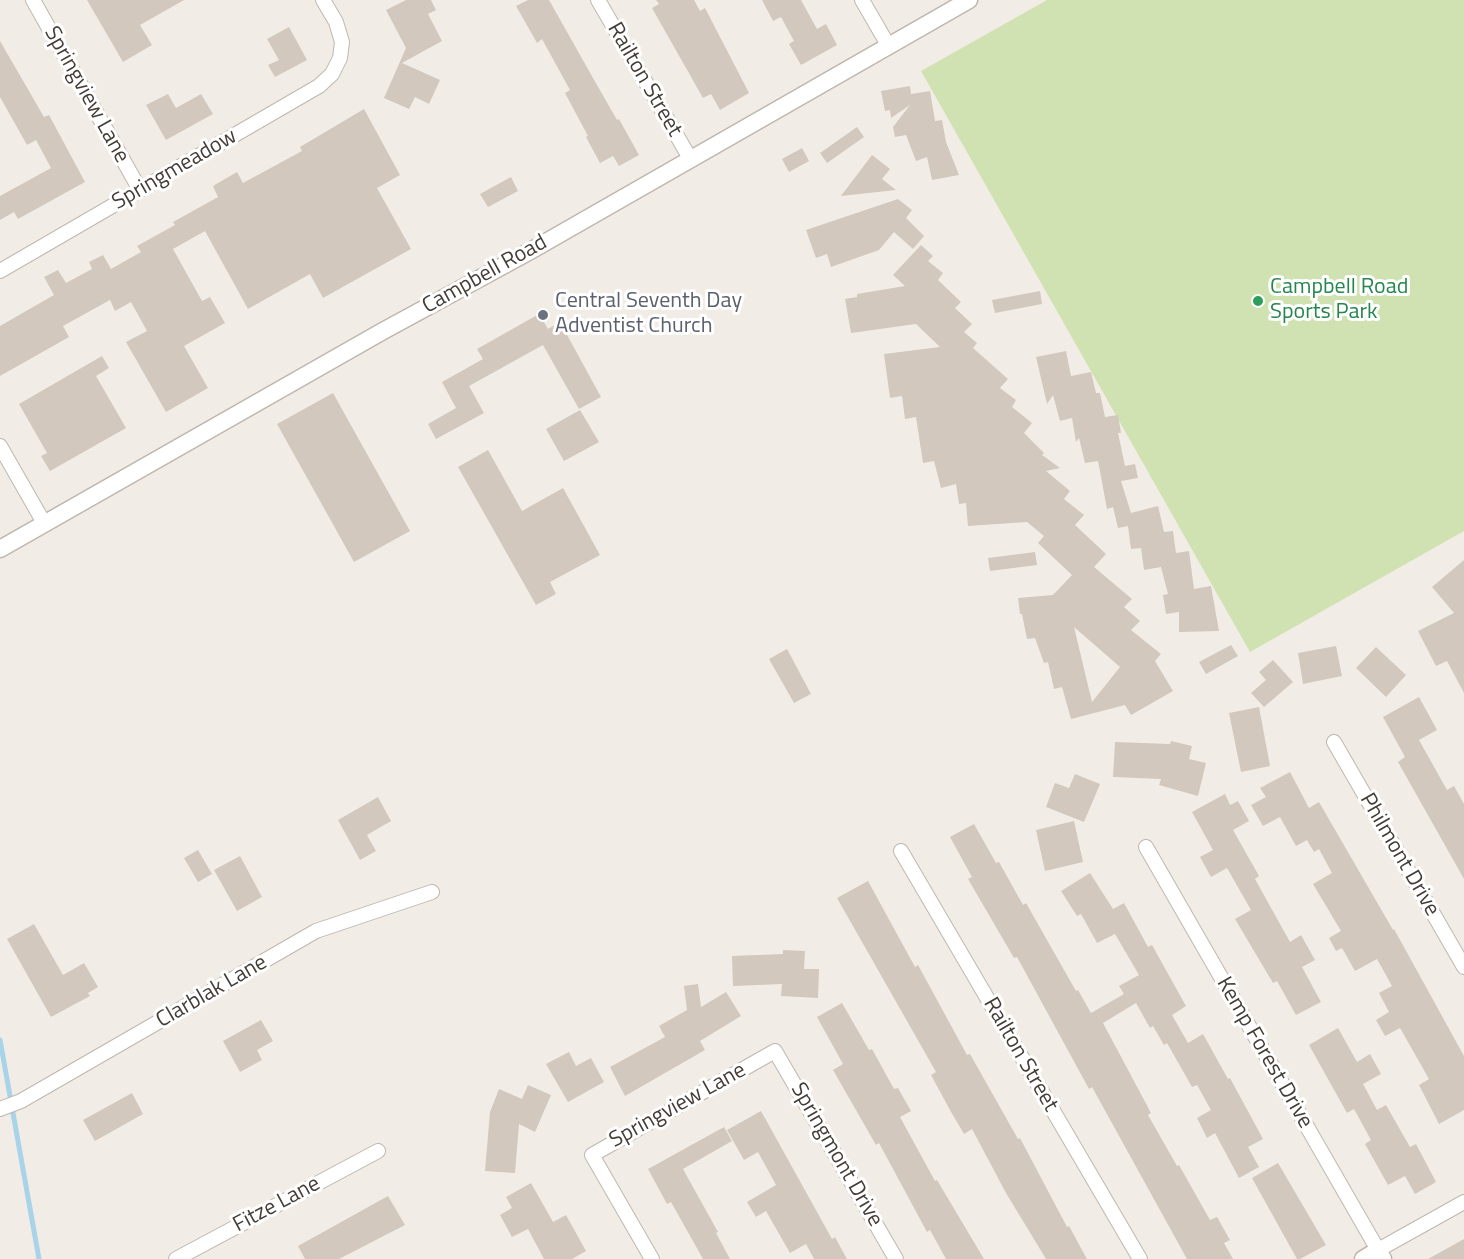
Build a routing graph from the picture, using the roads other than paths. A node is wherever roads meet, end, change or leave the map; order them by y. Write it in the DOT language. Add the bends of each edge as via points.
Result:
graph roads {
  1 [pos="33,0"];
  2 [pos="323,0"];
  3 [pos="598,0"];
  4 [pos="862,0"];
  5 [pos="969,0"];
  6 [pos="888,45"];
  7 [pos="691,160"];
  8 [pos="140,190"];
  9 [pos="0,271"];
  10 [pos="0,446"];
  11 [pos="44,523"];
  12 [pos="0,549"];
  13 [pos="1334,742"];
  14 [pos="1146,847"];
  15 [pos="901,851"];
  16 [pos="432,892"];
  17 [pos="1464,967"];
  18 [pos="775,1051"];
  19 [pos="0,1109"];
  20 [pos="378,1151"];
  21 [pos="1464,1202"];
  22 [pos="1380,1255"];
  23 [pos="176,1259"];
  24 [pos="652,1259"];
  25 [pos="896,1259"];
  26 [pos="1140,1259"];
  27 [pos="1363,1259"];
  1 -- 8 [label="street, Springview Lane"];
  2 -- 8 [label="street, Springmeadow" via="342,42 332,74 318,86"];
  3 -- 7 [label="street, Railton Street"];
  4 -- 6 [label="street"];
  5 -- 6 [label="street, Campbell Road"];
  6 -- 7 [label="street, Campbell Road"];
  7 -- 11 [label="street, Campbell Road"];
  8 -- 9 [label="street, Springmeadow"];
  10 -- 11 [label="street"];
  11 -- 12 [label="street, Campbell Road"];
  13 -- 17 [label="street, Philmont Drive"];
  14 -- 22 [label="street, Kemp Forest Drive"];
  15 -- 26 [label="street, Railton Street"];
  16 -- 19 [label="street, Clarblak Lane" via="316,932 21,1101"];
  18 -- 24 [label="street, Springview Lane" via="592,1155"];
  18 -- 25 [label="street, Springmont Drive"];
  20 -- 23 [label="street, Fitze Lane"];
  21 -- 22 [label="street"];
  22 -- 27 [label="street"];
}
